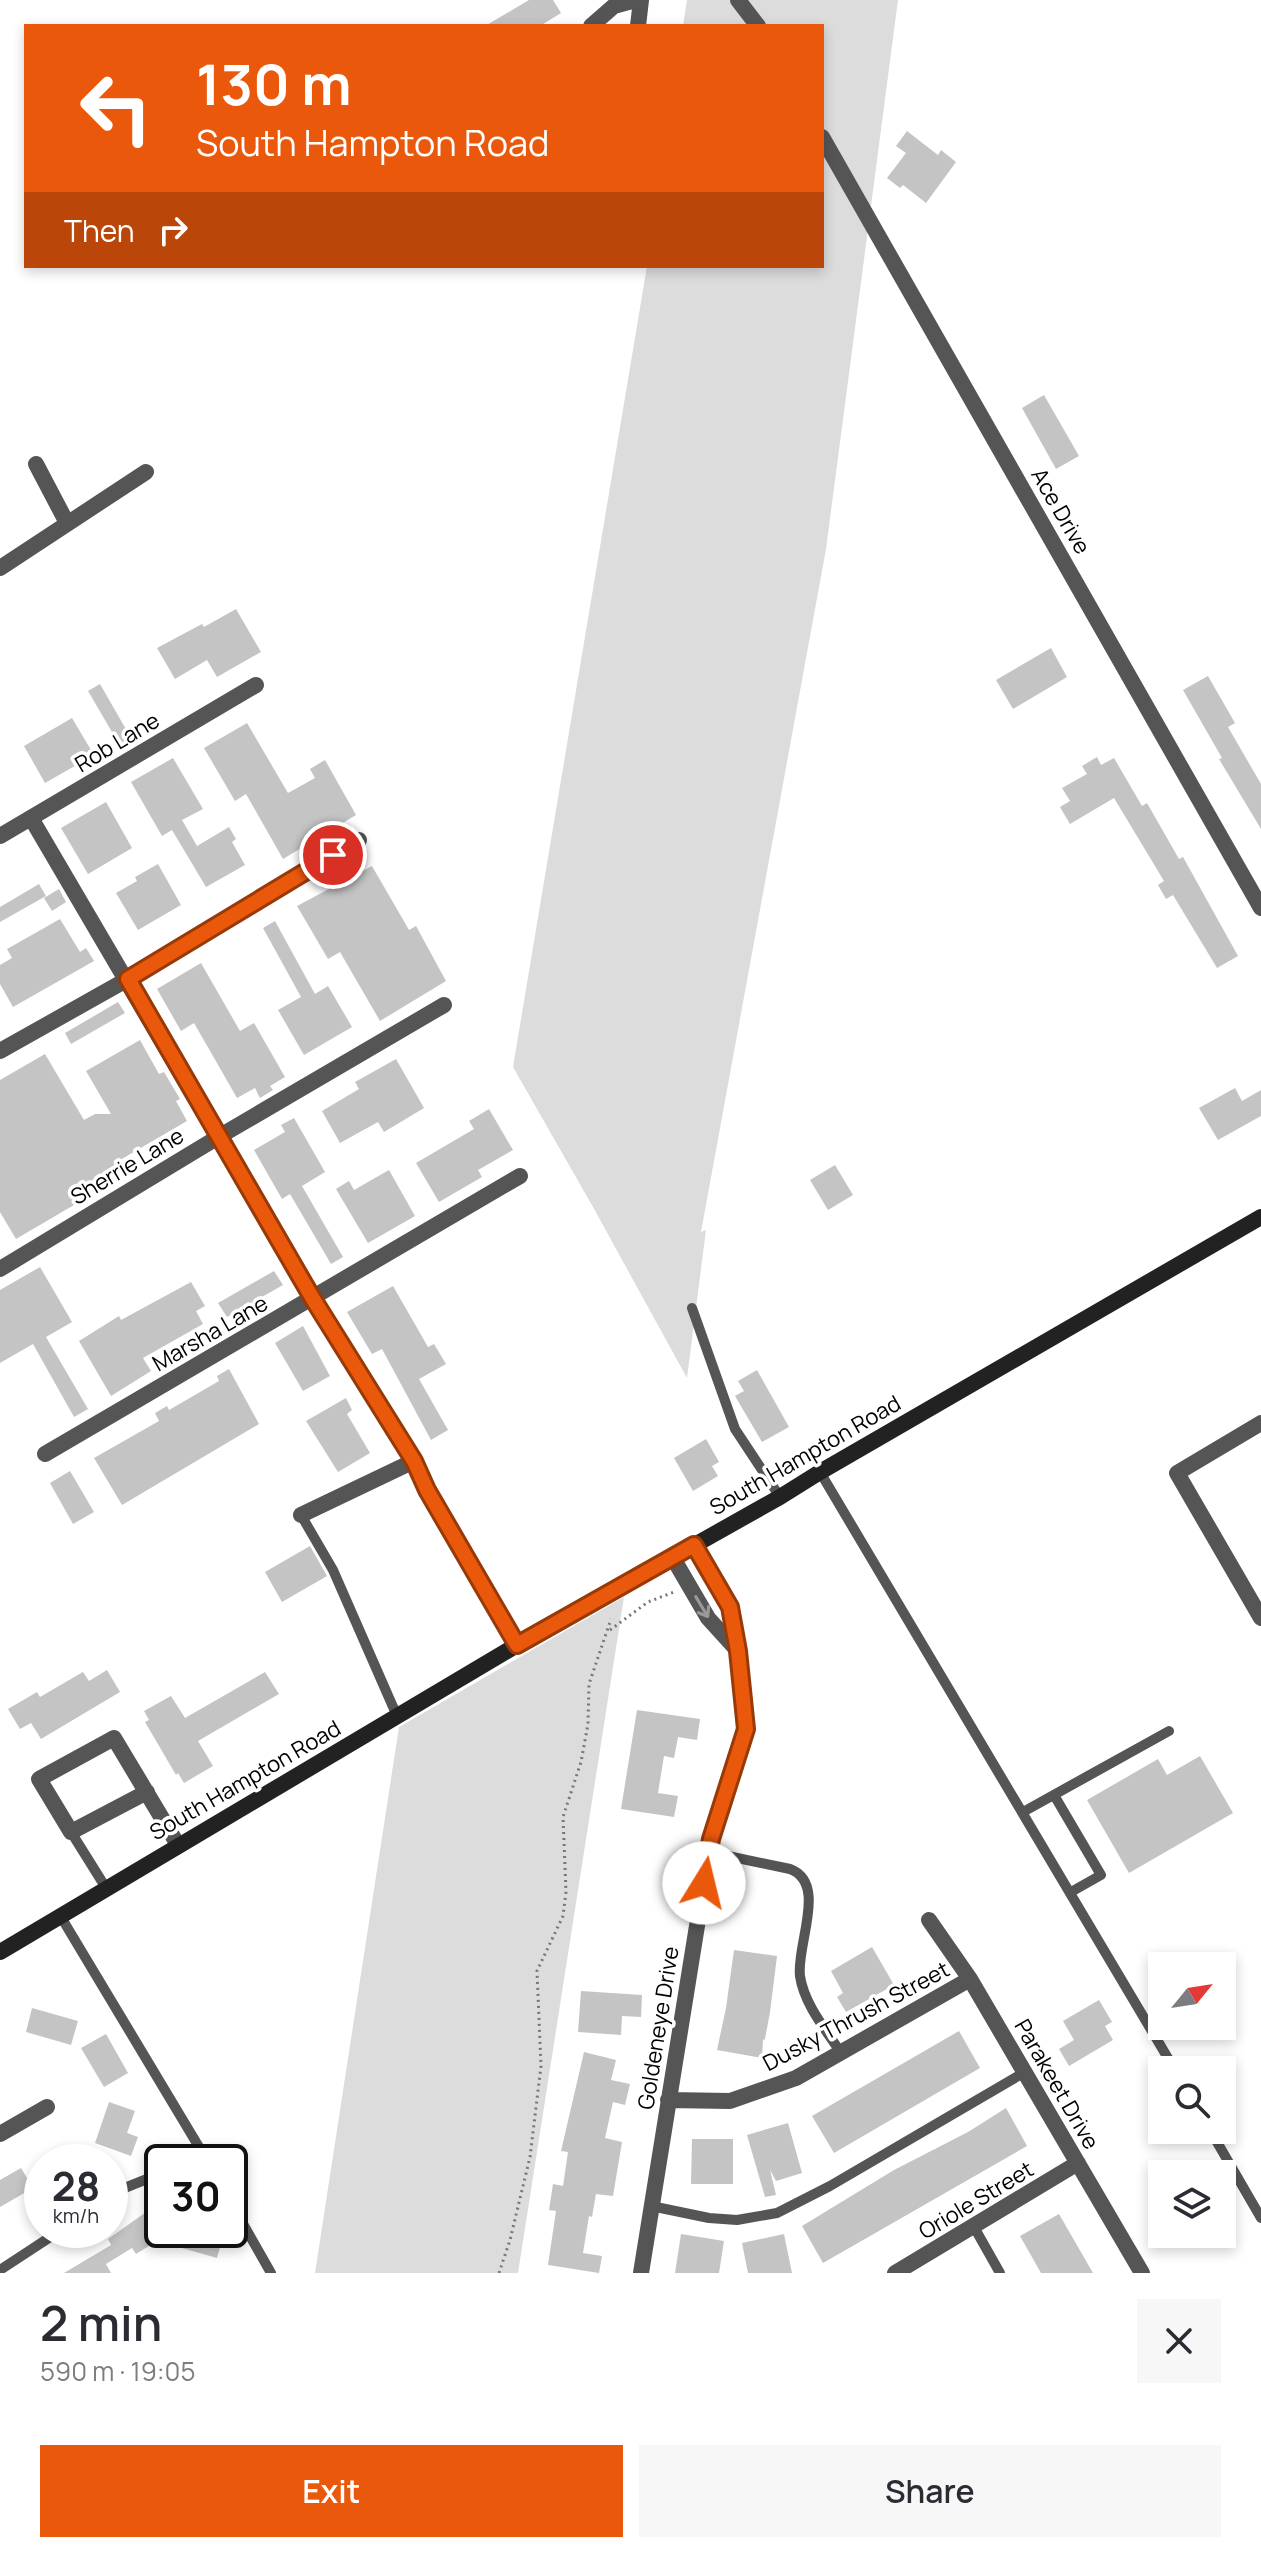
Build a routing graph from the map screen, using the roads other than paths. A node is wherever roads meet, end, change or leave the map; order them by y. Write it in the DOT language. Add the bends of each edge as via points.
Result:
graph roads {
  1 [pos="638,0"];
  2 [pos="738,0"];
  3 [pos="593,24"];
  4 [pos="638,24"];
  5 [pos="756,24"];
  6 [pos="824,141"];
  7 [pos="36,464"];
  8 [pos="146,472"];
  9 [pos="67,523"];
  10 [pos="0,568"];
  11 [pos="256,685"];
  12 [pos="31,818"];
  13 [pos="0,836"];
  14 [pos="359,840"];
  15 [pos="1261,908"];
  16 [pos="128,979"];
  17 [pos="444,1005"];
  18 [pos="0,1051"];
  19 [pos="220,1136"];
  20 [pos="520,1176"];
  21 [pos="1261,1217"];
  22 [pos="0,1269"];
  23 [pos="313,1299"];
  24 [pos="692,1308"];
  25 [pos="1261,1423"];
  26 [pos="45,1454"];
  27 [pos="414,1461"];
  28 [pos="820,1472"];
  29 [pos="780,1497"];
  30 [pos="301,1515"];
  31 [pos="694,1545"];
  32 [pos="673,1558"];
  33 [pos="1261,1618"];
  34 [pos="517,1645"];
  35 [pos="738,1651"];
  36 [pos="397,1716"];
  37 [pos="1169,1731"];
  38 [pos="147,1792"];
  39 [pos="1054,1795"];
  40 [pos="1023,1812"];
  41 [pos="71,1832"];
  42 [pos="178,1845"];
  43 [pos="709,1852"];
  44 [pos="106,1888"];
  45 [pos="1071,1892"];
  46 [pos="61,1917"];
  47 [pos="929,1920"];
  48 [pos="0,1952"];
  49 [pos="970,1979"];
  50 [pos="841,2053"];
  51 [pos="1167,2056"];
  52 [pos="1025,2072"];
  53 [pos="668,2100"];
  54 [pos="47,2107"];
  55 [pos="0,2134"];
  56 [pos="196,2144"];
  57 [pos="1218,2144"];
  58 [pos="1078,2163"];
  59 [pos="651,2206"];
  60 [pos="1261,2218"];
  61 [pos="974,2227"];
  62 [pos="248,2233"];
  63 [pos="34,2248"];
  64 [pos="0,2270"];
  65 [pos="271,2273"];
  66 [pos="641,2273"];
  67 [pos="895,2273"];
  68 [pos="1000,2273"];
  69 [pos="1142,2273"];
  1 -- 3 [label="street" via="614,6"];
  1 -- 4 [label="street"];
  2 -- 5 [label="street"];
  6 -- 15 [label="street, Ace Drive"];
  7 -- 9 [label="street"];
  8 -- 9 [label="street"];
  9 -- 10 [label="street"];
  11 -- 12 [label="street, Rob Lane"];
  12 -- 13 [label="street, Rob Lane"];
  12 -- 16 [label="street"];
  14 -- 16 [label="street"];
  16 -- 18 [label="street"];
  16 -- 19 [label="street"];
  17 -- 19 [label="street, Sherrie Lane"];
  19 -- 22 [label="street, Sherrie Lane"];
  19 -- 23 [label="street"];
  20 -- 23 [label="street, Marsha Lane"];
  21 -- 28 [label="main road, South Hampton Road"];
  23 -- 26 [label="street, Marsha Lane"];
  23 -- 27 [label="street"];
  24 -- 29 [label="lane" via="735,1429"];
  25 -- 33 [label="street" via="1177,1473"];
  27 -- 30 [label="street"];
  27 -- 34 [label="street"];
  28 -- 29 [label="main road, South Hampton Road"];
  28 -- 40 [label="lane"];
  29 -- 31 [label="main road, South Hampton Road"];
  30 -- 36 [label="lane" via="333,1570"];
  31 -- 32 [label="main road, South Hampton Road"];
  31 -- 35 [label="street, Goldeneye Drive" via="730,1607"];
  32 -- 34 [label="main road, South Hampton Road"];
  32 -- 35 [label="street, one-way" via="708,1618"];
  34 -- 36 [label="main road, South Hampton Road"];
  35 -- 43 [label="street, Goldeneye Drive" via="746,1729"];
  36 -- 42 [label="main road, South Hampton Road"];
  37 -- 39 [label="lane"];
  38 -- 41 [label="street"];
  38 -- 41 [label="street" via="114,1738 39,1779"];
  38 -- 42 [label="street"];
  39 -- 40 [label="lane"];
  39 -- 45 [label="lane" via="1101,1875"];
  40 -- 45 [label="lane"];
  41 -- 44 [label="lane"];
  42 -- 44 [label="main road, South Hampton Road"];
  43 -- 50 [label="lane" via="790,1869 806,1880 810,1896 800,1978"];
  43 -- 53 [label="street, Goldeneye Drive"];
  44 -- 46 [label="main road, South Hampton Road"];
  45 -- 51 [label="lane"];
  46 -- 48 [label="main road, South Hampton Road"];
  46 -- 56 [label="lane"];
  47 -- 49 [label="street, Parakeet Drive"];
  49 -- 50 [label="street, Dusky Thrush Street"];
  49 -- 52 [label="street, Parakeet Drive"];
  50 -- 53 [label="street, Dusky Thrush Street" via="796,2078 730,2101"];
  52 -- 58 [label="street, Parakeet Drive"];
  52 -- 59 [label="lane" via="777,2213 737,2220"];
  53 -- 59 [label="street, Goldeneye Drive"];
  54 -- 55 [label="street"];
  57 -- 60 [label="lane"];
  58 -- 61 [label="street, Oriole Street"];
  58 -- 69 [label="street, Parakeet Drive"];
  59 -- 66 [label="street, Goldeneye Drive"];
  61 -- 67 [label="street, Oriole Street"];
  61 -- 68 [label="lane"];
  62 -- 65 [label="lane"];
  63 -- 64 [label="lane"];
}
